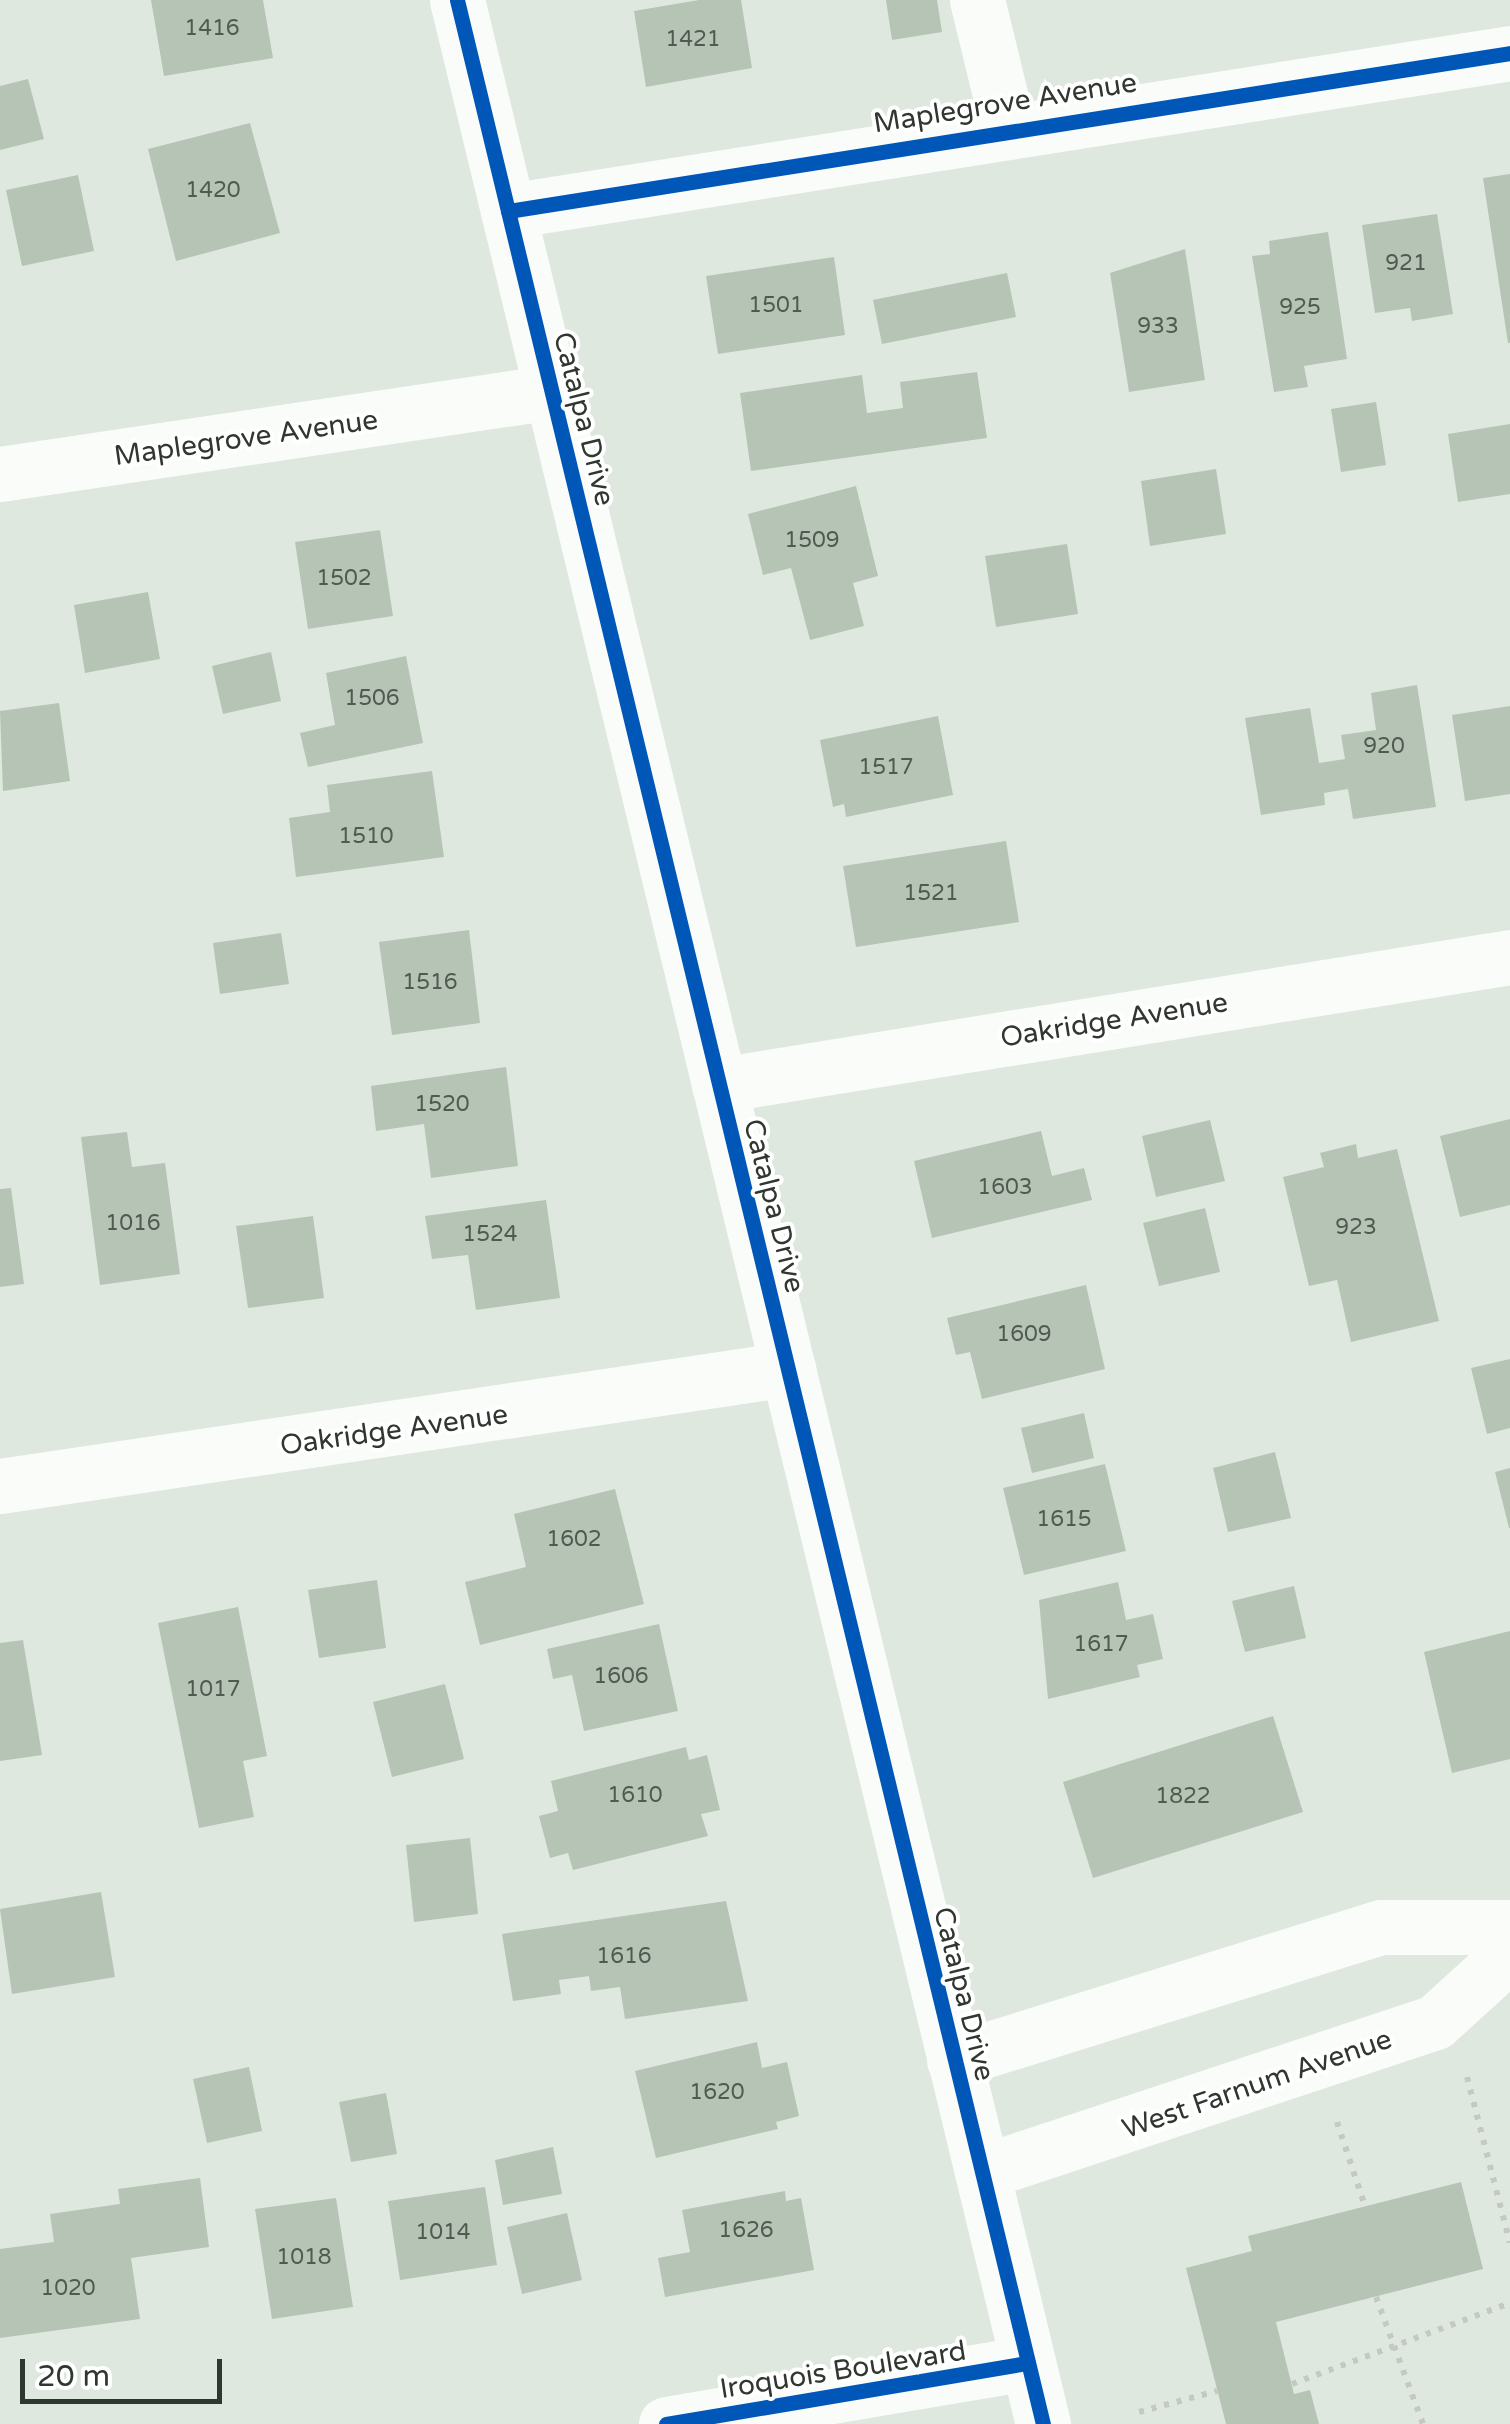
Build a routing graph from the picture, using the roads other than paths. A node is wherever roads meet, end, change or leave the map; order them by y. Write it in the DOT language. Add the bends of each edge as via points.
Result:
graph roads {
  1 [pos="457,0"];
  2 [pos="977,0"];
  3 [pos="1510,53"];
  4 [pos="1008,127"];
  5 [pos="508,210"];
  6 [pos="552,392"];
  7 [pos="0,474"];
  8 [pos="1510,957"];
  9 [pos="719,1085"];
  10 [pos="788,1369"];
  11 [pos="0,1486"];
  12 [pos="1510,1927"];
  13 [pos="1510,1954"];
  14 [pos="954,2060"];
  15 [pos="982,2172"];
  16 [pos="1028,2363"];
  17 [pos="666,2424"];
  18 [pos="1043,2424"];
  1 -- 5 [label="street, Catalpa Drive"];
  2 -- 4 [label="street"];
  3 -- 4 [label="street, Maplegrove Avenue"];
  4 -- 5 [label="street, Maplegrove Avenue"];
  5 -- 6 [label="street, Catalpa Drive"];
  6 -- 7 [label="street, Maplegrove Avenue"];
  6 -- 9 [label="street, Catalpa Drive"];
  8 -- 9 [label="street, Oakridge Avenue"];
  9 -- 10 [label="street, Catalpa Drive"];
  10 -- 11 [label="street, Oakridge Avenue"];
  10 -- 14 [label="street, Catalpa Drive"];
  12 -- 14 [label="street" via="1381,1927"];
  13 -- 15 [label="street, West Farnum Avenue" via="1435,2022"];
  14 -- 15 [label="street, Catalpa Drive"];
  15 -- 16 [label="street, Catalpa Drive"];
  16 -- 17 [label="street, Iroquois Boulevard"];
  16 -- 18 [label="street, Catalpa Drive"];
}
